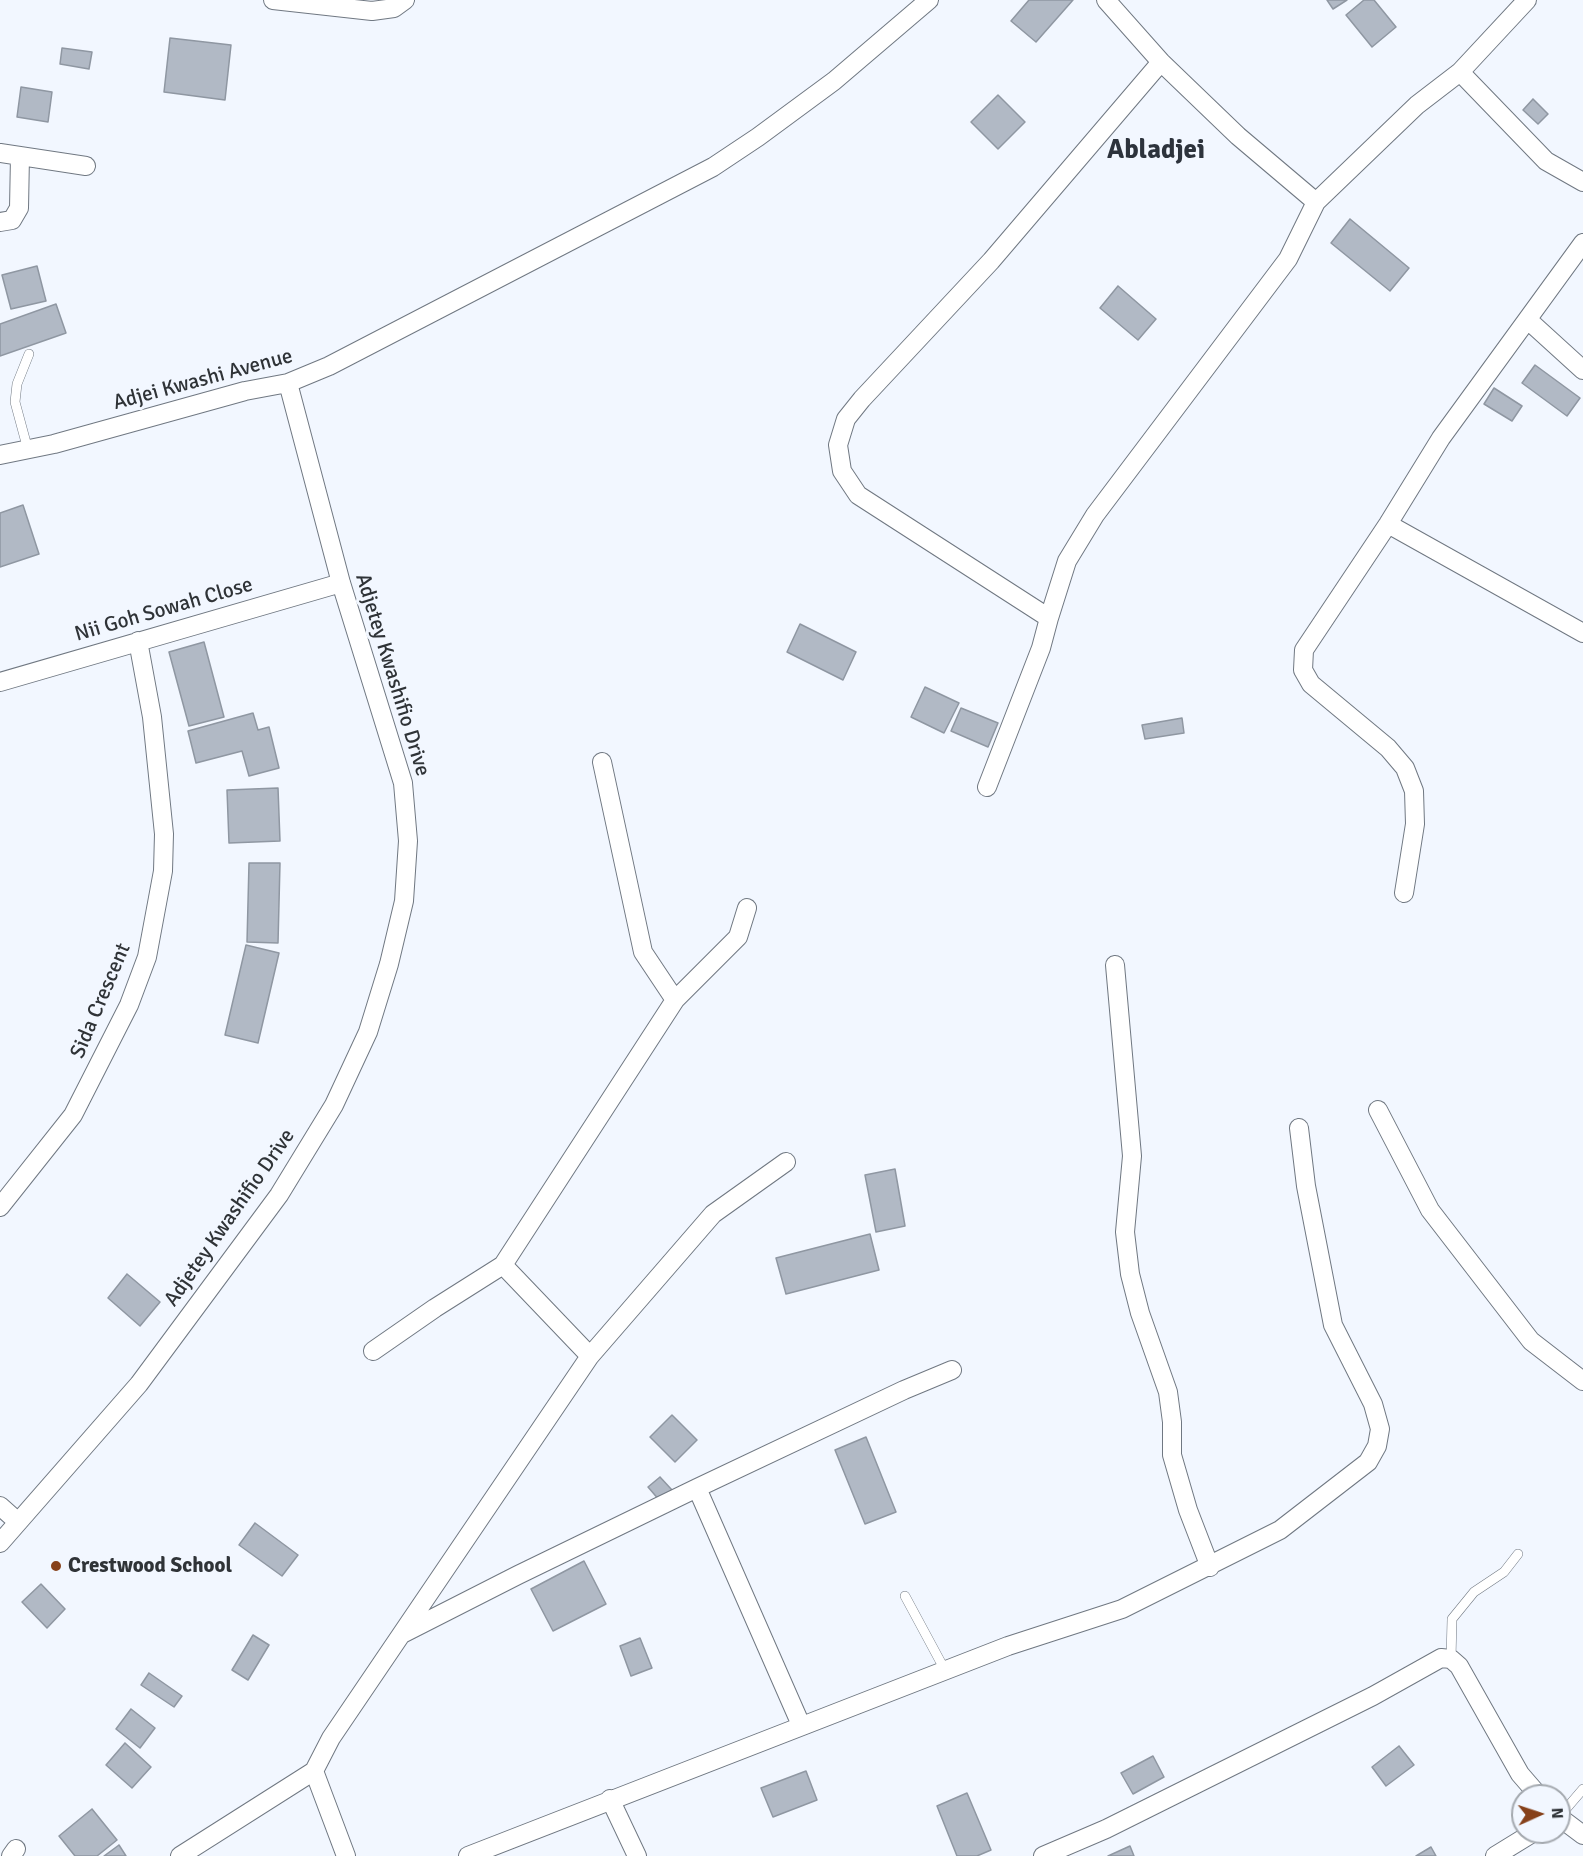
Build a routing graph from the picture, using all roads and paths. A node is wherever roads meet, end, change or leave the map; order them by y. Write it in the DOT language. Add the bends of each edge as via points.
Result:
graph roads {
  1 [pos="273,0"];
  2 [pos="405,0"];
  3 [pos="929,0"];
  4 [pos="1106,0"];
  5 [pos="1527,0"];
  6 [pos="1161,62"];
  7 [pos="1460,72"];
  8 [pos="0,153"];
  9 [pos="20,156"];
  10 [pos="86,166"];
  11 [pos="1583,182"];
  12 [pos="1316,202"];
  13 [pos="0,222"];
  14 [pos="1583,243"];
  15 [pos="1528,320"];
  16 [pos="29,354"];
  17 [pos="1583,370"];
  18 [pos="288,383"];
  19 [pos="28,450"];
  20 [pos="0,456"];
  21 [pos="1388,524"];
  22 [pos="341,583"];
  23 [pos="1049,618"];
  24 [pos="1583,633"];
  25 [pos="138,641"];
  26 [pos="0,682"];
  27 [pos="602,762"];
  28 [pos="987,787"];
  29 [pos="1404,893"];
  30 [pos="747,908"];
  31 [pos="1115,965"];
  32 [pos="675,1000"];
  33 [pos="1378,1110"];
  34 [pos="1299,1128"];
  35 [pos="786,1162"];
  36 [pos="0,1207"];
  37 [pos="503,1265"];
  38 [pos="373,1351"];
  39 [pos="590,1356"];
  40 [pos="952,1370"];
  41 [pos="1583,1381"];
  42 [pos="697,1488"];
  43 [pos="0,1506"];
  44 [pos="18,1522"];
  45 [pos="0,1543"];
  46 [pos="1518,1554"];
  47 [pos="1210,1567"];
  48 [pos="905,1596"];
  49 [pos="401,1635"];
  50 [pos="1451,1659"];
  51 [pos="946,1672"];
  52 [pos="801,1725"];
  53 [pos="314,1771"];
  54 [pos="1529,1784"];
  55 [pos="1583,1789"];
  56 [pos="610,1799"];
  57 [pos="1571,1803"];
  58 [pos="1514,1844"];
  59 [pos="180,1856"];
  60 [pos="346,1856"];
  61 [pos="468,1856"];
  62 [pos="637,1856"];
  63 [pos="1043,1856"];
  64 [pos="1495,1856"];
  1 -- 2 [label="street" via="372,11 394,8"];
  3 -- 18 [label="street, Adjei Kwashi Avenue" via="834,81 713,167 329,366"];
  4 -- 6 [label="street"];
  5 -- 7 [label="street"];
  6 -- 12 [label="street" via="1238,136"];
  6 -- 23 [label="street" via="991,261 862,399 846,419 838,445 842,471 858,495"];
  7 -- 11 [label="street" via="1546,161"];
  7 -- 12 [label="street" via="1417,105"];
  8 -- 9 [label="street"];
  9 -- 10 [label="street"];
  9 -- 13 [label="street" via="19,208 12,220"];
  12 -- 23 [label="street" via="1288,259 1095,515 1067,561"];
  14 -- 15 [label="street"];
  15 -- 17 [label="street"];
  15 -- 21 [label="street" via="1441,438"];
  16 -- 19 [label="lane" via="17,384 15,402"];
  18 -- 19 [label="street, Adjei Kwashi Avenue"];
  18 -- 22 [label="street, Adjetey Kwashifio Drive"];
  19 -- 20 [label="street, Adjei Kwashi Avenue"];
  21 -- 24 [label="street"];
  21 -- 29 [label="street" via="1304,650 1303,670 1311,684 1388,748 1405,768 1414,791 1415,824"];
  22 -- 25 [label="street, Nii Goh Sowah Close"];
  22 -- 44 [label="street, Adjetey Kwashifio Drive" via="403,783 408,841 404,901 368,1032 334,1105 279,1195 139,1384"];
  23 -- 28 [label="street"];
  25 -- 26 [label="street, Nii Goh Sowah Close"];
  25 -- 36 [label="street, Sida Crescent" via="152,717 164,834 163,871 149,946 129,1005 73,1115"];
  27 -- 32 [label="street" via="643,952"];
  30 -- 32 [label="street" via="738,937"];
  31 -- 47 [label="street" via="1131,1145 1125,1232 1130,1274 1168,1392 1172,1455"];
  32 -- 37 [label="street"];
  33 -- 41 [label="street" via="1430,1210 1531,1341"];
  34 -- 47 [label="street" via="1333,1325 1373,1404 1380,1429 1377,1446 1368,1462 1280,1530"];
  35 -- 39 [label="street" via="713,1214"];
  37 -- 38 [label="street"];
  37 -- 39 [label="street"];
  39 -- 49 [label="street"];
  40 -- 42 [label="street"];
  42 -- 49 [label="street"];
  42 -- 52 [label="street"];
  43 -- 44 [label="street"];
  44 -- 45 [label="street, Adjetey Kwashifio Drive"];
  46 -- 50 [label="lane" via="1504,1572 1474,1592 1452,1619"];
  47 -- 51 [label="street" via="1122,1609 1008,1646"];
  48 -- 51 [label="lane"];
  49 -- 53 [label="street" via="331,1738"];
  50 -- 54 [label="street" via="1459,1666"];
  50 -- 63 [label="street" via="1442,1658 1330,1718"];
  51 -- 52 [label="street"];
  52 -- 56 [label="street"];
  53 -- 59 [label="street"];
  53 -- 60 [label="street"];
  55 -- 57 [label="lane"];
  56 -- 61 [label="street"];
  56 -- 62 [label="street"];
  58 -- 64 [label="street"];
}
